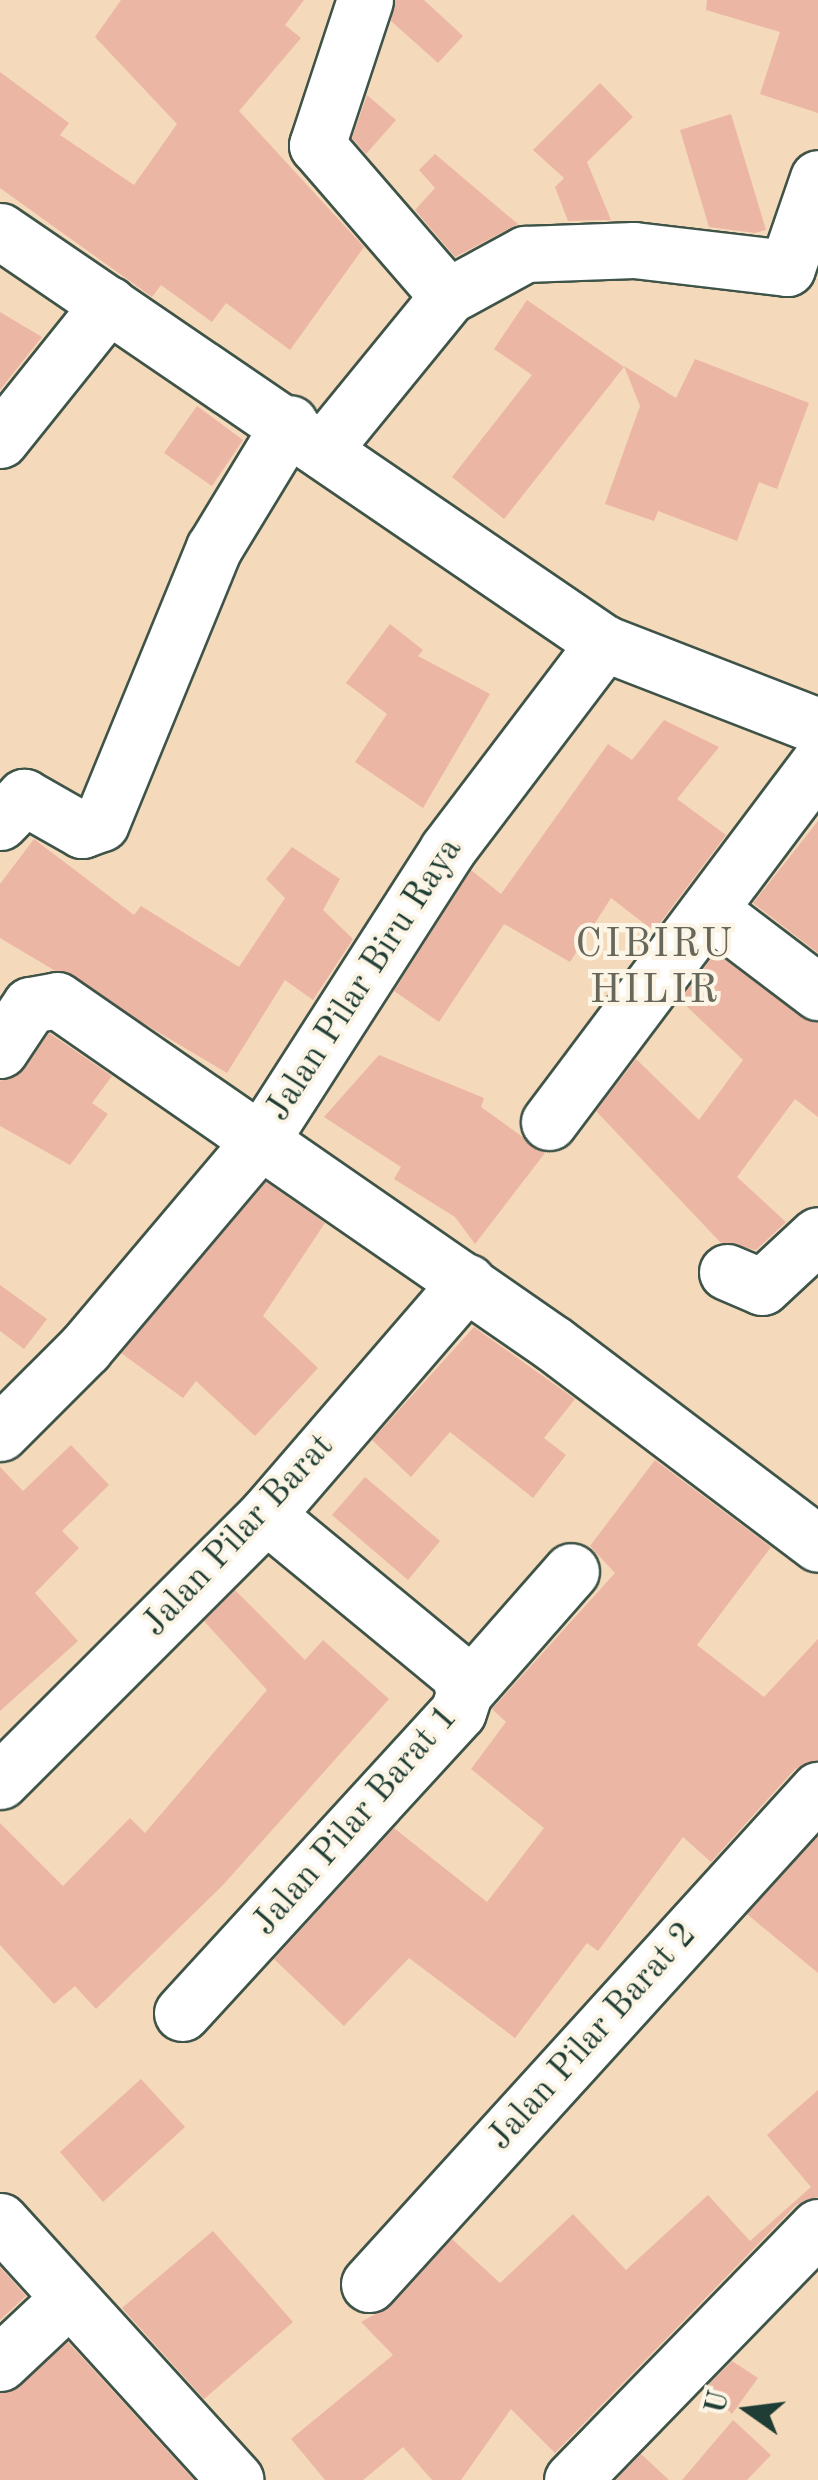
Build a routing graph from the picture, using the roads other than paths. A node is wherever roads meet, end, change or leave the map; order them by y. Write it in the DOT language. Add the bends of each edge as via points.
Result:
graph roads {
  1 [pos="364,0"];
  2 [pos="818,178"];
  3 [pos="0,231"];
  4 [pos="802,271"];
  5 [pos="448,296"];
  6 [pos="109,304"];
  7 [pos="308,435"];
  8 [pos="0,440"];
  9 [pos="604,643"];
  10 [pos="818,726"];
  11 [pos="818,764"];
  12 [pos="0,822"];
  13 [pos="710,910"];
  14 [pos="818,992"];
  15 [pos="0,1050"];
  16 [pos="549,1122"];
  17 [pos="263,1138"];
  18 [pos="818,1235"];
  19 [pos="727,1272"];
  20 [pos="467,1282"];
  21 [pos="0,1433"];
  22 [pos="266,1515"];
  23 [pos="818,1544"];
  24 [pos="570,1570"];
  25 [pos="464,1693"];
  26 [pos="0,1781"];
  27 [pos="818,1790"];
  28 [pos="182,2013"];
  29 [pos="0,2221"];
  30 [pos="818,2227"];
  31 [pos="369,2284"];
  32 [pos="67,2300"];
  33 [pos="0,2363"];
  34 [pos="236,2480"];
  35 [pos="572,2480"];
  1 -- 5 [label="street" via="317,145"];
  2 -- 4 [label="street"];
  3 -- 6 [label="street"];
  4 -- 5 [label="street" via="556,247"];
  5 -- 7 [label="street"];
  6 -- 7 [label="street"];
  6 -- 8 [label="street"];
  7 -- 9 [label="street"];
  7 -- 12 [label="street" via="214,548 101,822 82,830 24,797"];
  9 -- 10 [label="street"];
  9 -- 17 [label="street, Jalan Pilar Biru Raya" via="447,850"];
  11 -- 13 [label="street"];
  13 -- 14 [label="street"];
  13 -- 16 [label="street"];
  15 -- 17 [label="street" via="30,1004 58,1000"];
  17 -- 20 [label="street, Jalan Pilar Biru Raya"];
  17 -- 21 [label="street" via="85,1348"];
  18 -- 19 [label="street" via="762,1287"];
  20 -- 22 [label="street, Jalan Pilar Barat"];
  20 -- 23 [label="street, Jalan Pilar Biru Raya"];
  22 -- 25 [label="street, Jalan Pilar Barat 1" via="458,1674"];
  22 -- 26 [label="street, Jalan Pilar Barat"];
  24 -- 25 [label="street"];
  25 -- 28 [label="street, Jalan Pilar Barat 1" via="458,1712"];
  27 -- 31 [label="street, Jalan Pilar Barat 2"];
  29 -- 32 [label="street"];
  30 -- 35 [label="street"];
  32 -- 33 [label="street"];
  32 -- 34 [label="street"];
}
